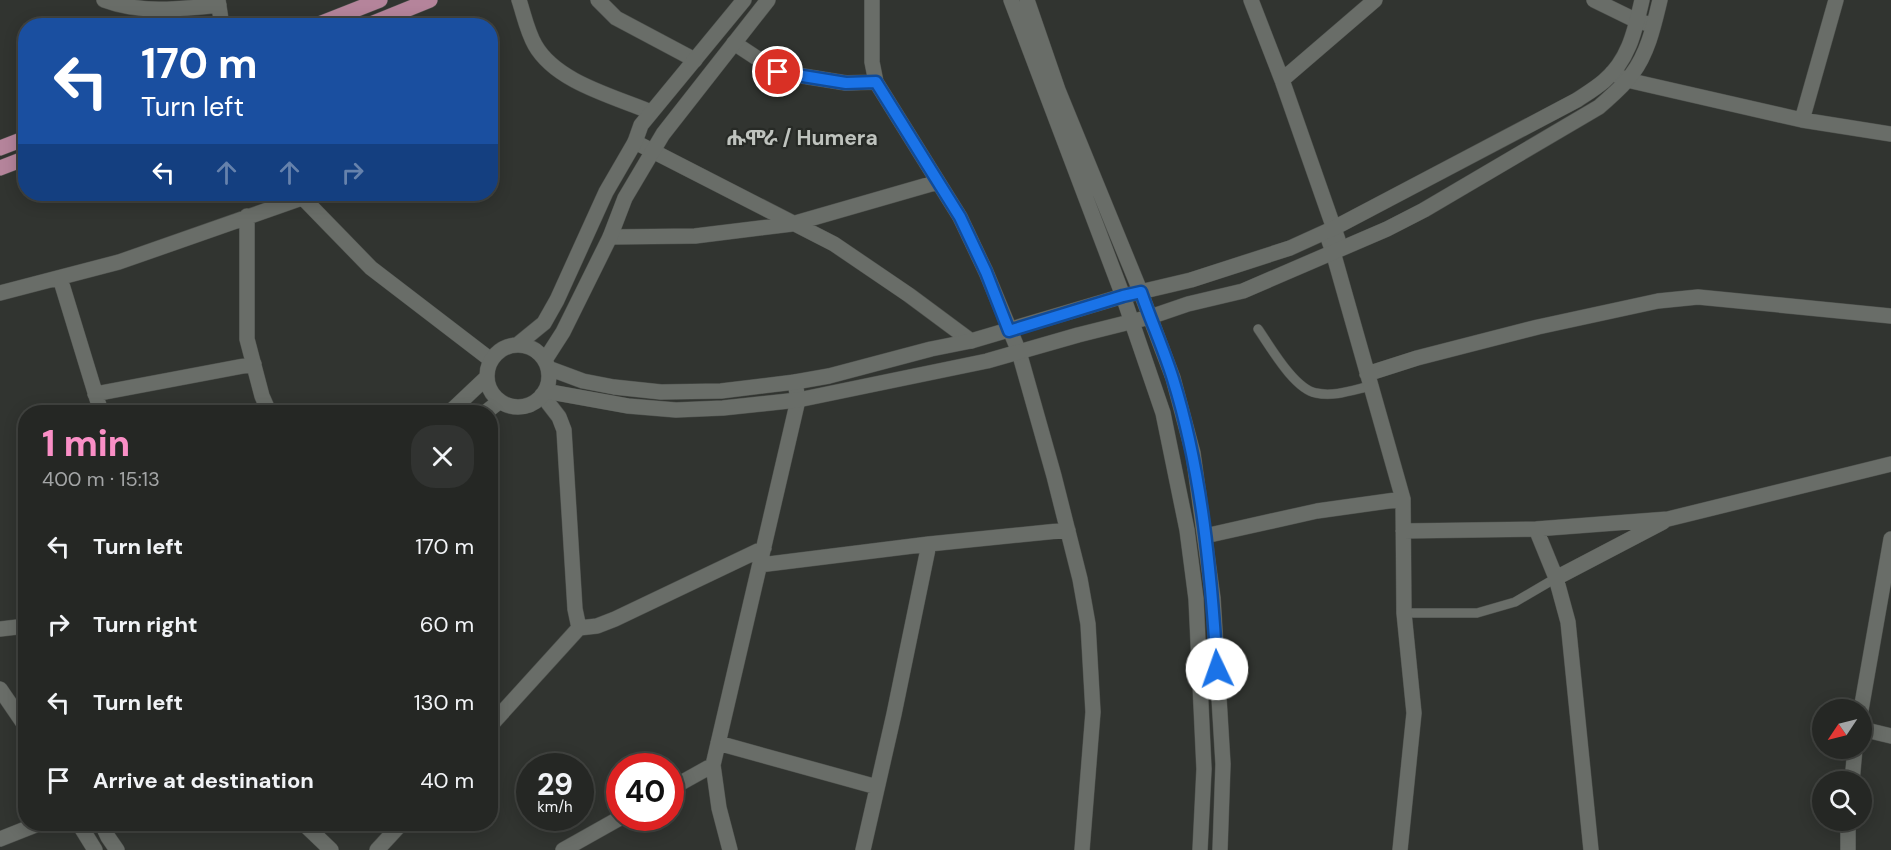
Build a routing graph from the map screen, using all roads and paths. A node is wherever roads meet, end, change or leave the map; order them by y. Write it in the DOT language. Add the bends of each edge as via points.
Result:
graph roads {
  1 [pos="104,0"];
  2 [pos="380,0"];
  3 [pos="430,0"];
  4 [pos="519,0"];
  5 [pos="598,0"];
  6 [pos="744,0"];
  7 [pos="768,0"];
  8 [pos="872,0"];
  9 [pos="1011,0"];
  10 [pos="1027,0"];
  11 [pos="1251,0"];
  12 [pos="1375,0"];
  13 [pos="1594,0"];
  14 [pos="1642,0"];
  15 [pos="1660,0"];
  16 [pos="1836,0"];
  17 [pos="219,2"];
  18 [pos="221,18"];
  19 [pos="334,18"];
  20 [pos="386,18"];
  21 [pos="1637,21"];
  22 [pos="1653,25"];
  23 [pos="734,43"];
  24 [pos="694,60"];
  25 [pos="1612,73"];
  26 [pos="1282,80"];
  27 [pos="1627,80"];
  28 [pos="876,82"];
  29 [pos="1053,92"];
  30 [pos="651,112"];
  31 [pos="1802,120"];
  32 [pos="1891,135"];
  33 [pos="18,141"];
  34 [pos="634,142"];
  35 [pos="0,148"];
  36 [pos="652,152"];
  37 [pos="18,161"];
  38 [pos="0,168"];
  39 [pos="938,182"];
  40 [pos="287,201"];
  41 [pos="305,201"];
  42 [pos="247,216"];
  43 [pos="792,224"];
  44 [pos="1330,230"];
  45 [pos="610,237"];
  46 [pos="1337,250"];
  47 [pos="60,278"];
  48 [pos="1141,292"];
  49 [pos="0,293"];
  50 [pos="1123,296"];
  51 [pos="1891,316"];
  52 [pos="1150,317"];
  53 [pos="1132,322"];
  54 [pos="1258,329"];
  55 [pos="1009,331"];
  56 [pos="971,341"];
  57 [pos="517,345"];
  58 [pos="1019,352"];
  59 [pos="491,360"];
  60 [pos="254,364"];
  61 [pos="546,364"];
  62 [pos="487,377"];
  63 [pos="1369,380"];
  64 [pos="795,382"];
  65 [pos="544,393"];
  66 [pos="95,394"];
  67 [pos="798,400"];
  68 [pos="500,401"];
  69 [pos="99,405"];
  70 [pos="267,405"];
  71 [pos="457,405"];
  72 [pos="495,405"];
  73 [pos="1891,464"];
  74 [pos="1403,499"];
  75 [pos="1668,519"];
  76 [pos="1536,529"];
  77 [pos="1068,530"];
  78 [pos="1403,531"];
  79 [pos="1205,536"];
  80 [pos="1891,539"];
  81 [pos="929,544"];
  82 [pos="764,548"];
  83 [pos="760,565"];
  84 [pos="1556,578"];
  85 [pos="1404,613"];
  86 [pos="18,627"];
  87 [pos="579,628"];
  88 [pos="0,629"];
  89 [pos="1217,669"];
  90 [pos="1200,672"];
  91 [pos="0,688"];
  92 [pos="1863,699"];
  93 [pos="18,715"];
  94 [pos="498,717"];
  95 [pos="1872,731"];
  96 [pos="1891,736"];
  97 [pos="718,743"];
  98 [pos="713,765"];
  99 [pos="684,781"];
  100 [pos="877,787"];
  101 [pos="606,826"];
  102 [pos="20,831"];
  103 [pos="83,831"];
  104 [pos="105,831"];
  105 [pos="311,831"];
  106 [pos="395,831"];
  107 [pos="1848,831"];
  108 [pos="0,839"];
  109 [pos="95,850"];
  110 [pos="117,850"];
  111 [pos="331,850"];
  112 [pos="377,850"];
  113 [pos="563,850"];
  114 [pos="730,850"];
  115 [pos="863,850"];
  116 [pos="1082,850"];
  117 [pos="1200,850"];
  118 [pos="1220,850"];
  119 [pos="1400,850"];
  120 [pos="1591,850"];
  121 [pos="1848,850"];
  1 -- 17 [label="street" via="137,8 174,9"];
  2 -- 19 [label="main road"];
  3 -- 20 [label="main road"];
  4 -- 30 [label="street" via="535,45 558,71"];
  5 -- 24 [label="street" via="616,18"];
  6 -- 24 [label="street"];
  7 -- 23 [label="street"];
  8 -- 28 [label="street" via="872,62"];
  9 -- 29 [label="street"];
  10 -- 29 [label="street"];
  11 -- 26 [label="street"];
  12 -- 26 [label="street"];
  13 -- 21 [label="street"];
  14 -- 21 [label="street"];
  15 -- 22 [label="street"];
  16 -- 31 [label="street"];
  17 -- 18 [label="street"];
  21 -- 22 [label="street"];
  21 -- 25 [label="street" via="1632,41"];
  22 -- 27 [label="street" via="1646,48"];
  23 -- 28 [label="street" via="778,72 846,83"];
  23 -- 36 [label="street"];
  24 -- 30 [label="street"];
  25 -- 27 [label="street"];
  25 -- 44 [label="street" via="1577,100"];
  26 -- 44 [label="street"];
  27 -- 31 [label="street"];
  27 -- 46 [label="street" via="1599,106 1424,210"];
  28 -- 39 [label="street"];
  29 -- 48 [label="street"];
  29 -- 50 [label="street"];
  30 -- 34 [label="street"];
  31 -- 32 [label="street"];
  33 -- 35 [label="main road"];
  34 -- 36 [label="street"];
  34 -- 57 [label="street" via="544,323"];
  36 -- 43 [label="street"];
  36 -- 45 [label="street" via="625,198"];
  37 -- 38 [label="main road"];
  39 -- 43 [label="street"];
  39 -- 55 [label="street" via="960,217"];
  40 -- 42 [label="street"];
  41 -- 59 [label="street" via="371,268"];
  42 -- 47 [label="street" via="118,262"];
  42 -- 60 [label="street" via="247,339"];
  43 -- 45 [label="street" via="695,236"];
  43 -- 56 [label="street" via="834,244"];
  44 -- 46 [label="street"];
  44 -- 48 [label="street" via="1290,248"];
  45 -- 61 [label="street"];
  46 -- 52 [label="street" via="1243,291"];
  46 -- 63 [label="street"];
  47 -- 49 [label="street"];
  47 -- 66 [label="street"];
  48 -- 50 [label="street"];
  48 -- 52 [label="street"];
  50 -- 53 [label="street"];
  50 -- 55 [label="street"];
  51 -- 63 [label="street" via="1698,297 1658,301 1417,358"];
  52 -- 53 [label="street"];
  52 -- 79 [label="street" via="1173,378 1190,443"];
  53 -- 58 [label="street"];
  53 -- 90 [label="street" via="1164,413 1188,530"];
  54 -- 63 [label="lane" via="1305,389 1328,394"];
  55 -- 56 [label="street"];
  55 -- 58 [label="street"];
  56 -- 64 [label="street"];
  57 -- 59 [label="street" via="502,349"];
  57 -- 61 [label="street" via="528,346"];
  58 -- 67 [label="street"];
  58 -- 77 [label="street"];
  59 -- 62 [label="street"];
  60 -- 66 [label="street"];
  60 -- 70 [label="street"];
  61 -- 64 [label="street" via="583,381 661,392 721,391"];
  61 -- 65 [label="street" via="548,383"];
  62 -- 68 [label="street" via="488,387"];
  62 -- 71 [label="street"];
  63 -- 74 [label="street"];
  64 -- 67 [label="street"];
  65 -- 67 [label="street" via="676,410"];
  65 -- 68 [label="street" via="527,406"];
  65 -- 87 [label="street" via="564,430"];
  66 -- 69 [label="street"];
  67 -- 82 [label="street"];
  68 -- 72 [label="street"];
  73 -- 75 [label="street"];
  74 -- 78 [label="street"];
  74 -- 79 [label="street" via="1317,511"];
  75 -- 76 [label="street"];
  75 -- 84 [label="street"];
  76 -- 78 [label="street"];
  76 -- 84 [label="street"];
  77 -- 81 [label="street"];
  77 -- 116 [label="street" via="1088,624 1093,712"];
  78 -- 85 [label="street"];
  79 -- 89 [label="street"];
  80 -- 92 [label="street"];
  81 -- 83 [label="street"];
  81 -- 100 [label="street"];
  82 -- 83 [label="street"];
  82 -- 87 [label="street" via="615,619"];
  83 -- 97 [label="street"];
  84 -- 85 [label="lane" via="1515,602 1477,613"];
  84 -- 120 [label="street" via="1571,637"];
  85 -- 119 [label="street" via="1414,713"];
  86 -- 88 [label="street"];
  87 -- 94 [label="street"];
  89 -- 90 [label="street"];
  89 -- 118 [label="street" via="1223,765"];
  90 -- 117 [label="street" via="1204,769"];
  91 -- 93 [label="street"];
  95 -- 96 [label="street"];
  97 -- 98 [label="street"];
  97 -- 100 [label="street"];
  98 -- 99 [label="street"];
  98 -- 114 [label="street"];
  100 -- 115 [label="street"];
  101 -- 113 [label="street"];
  102 -- 108 [label="street"];
  103 -- 109 [label="street"];
  104 -- 110 [label="street"];
  105 -- 111 [label="street"];
  106 -- 112 [label="street"];
  107 -- 121 [label="street"];
}
